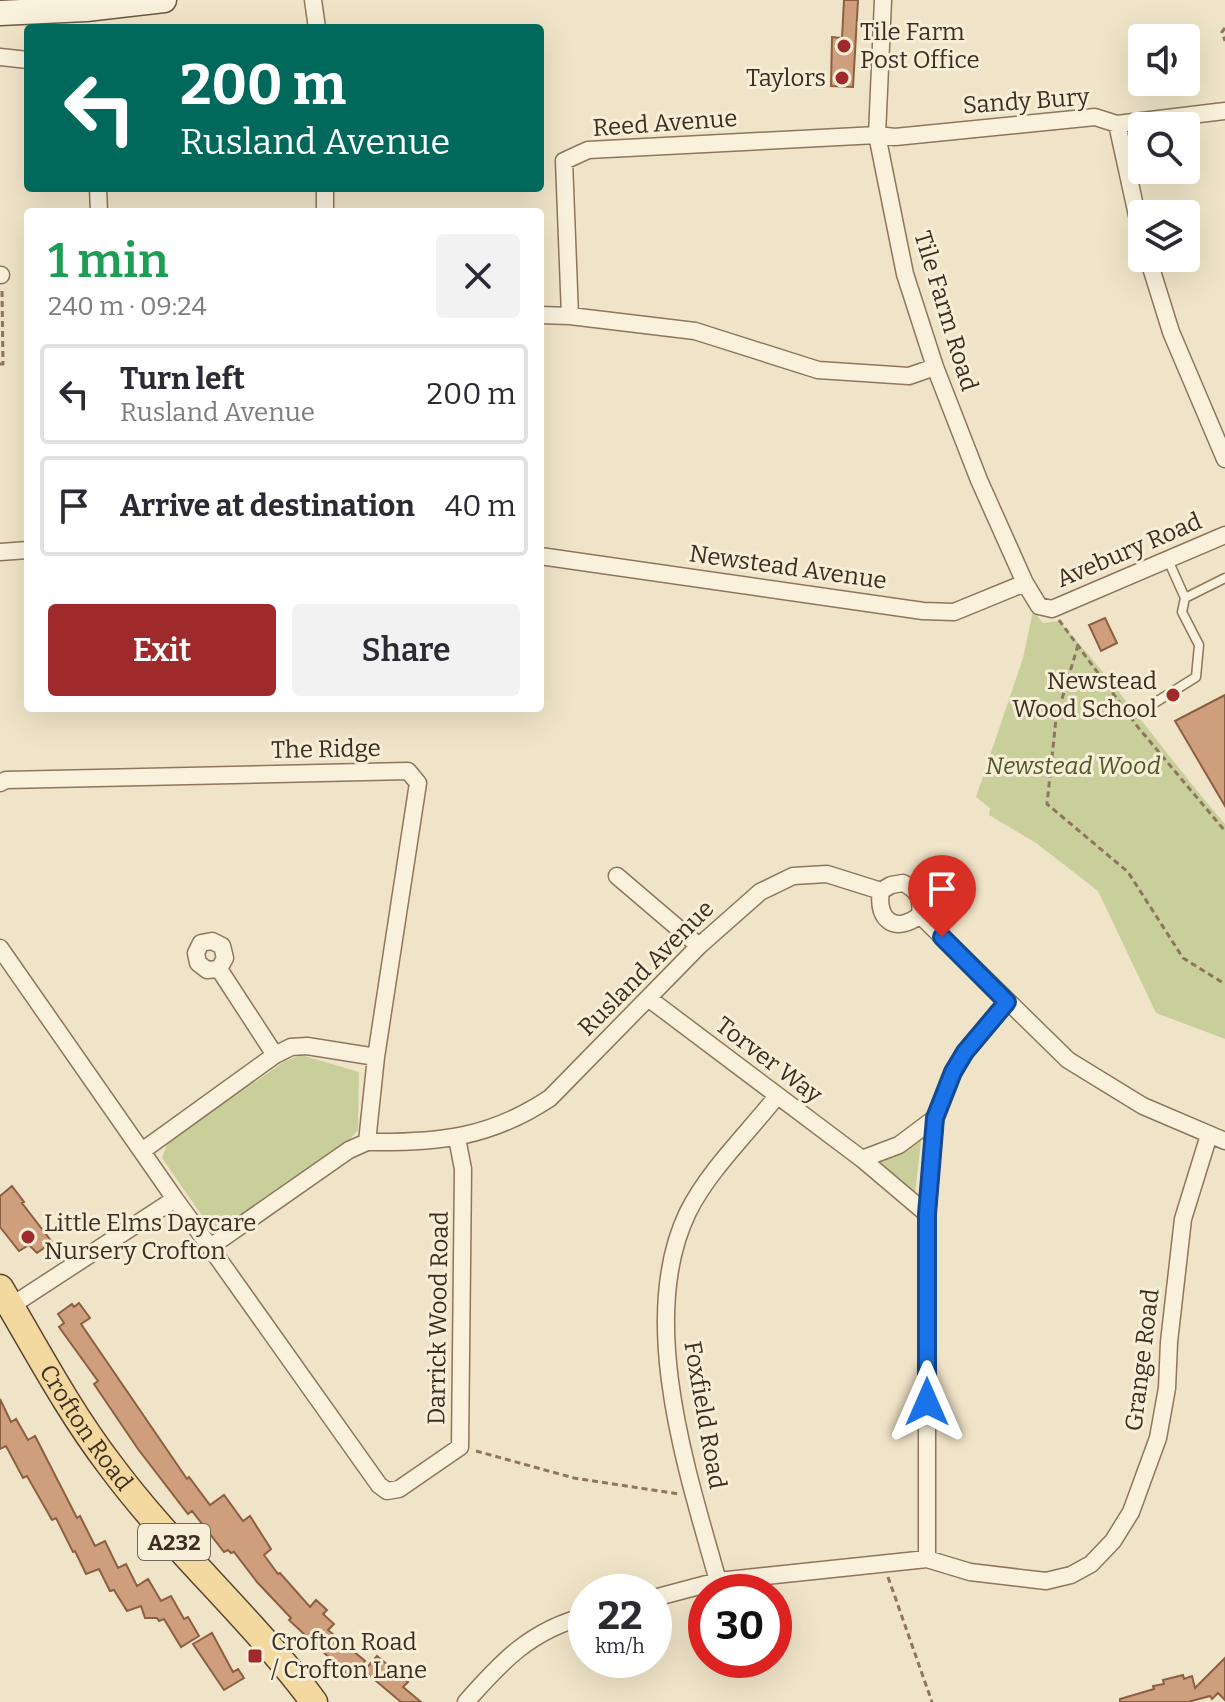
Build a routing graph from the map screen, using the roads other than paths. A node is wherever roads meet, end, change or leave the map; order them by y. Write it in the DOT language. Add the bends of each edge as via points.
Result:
graph roads {
  1 [pos="164,0"];
  2 [pos="313,0"];
  3 [pos="883,0"];
  4 [pos="124,2"];
  5 [pos="24,7"];
  6 [pos="0,13"];
  7 [pos="87,18"];
  8 [pos="316,24"];
  9 [pos="0,57"];
  10 [pos="24,60"];
  11 [pos="1225,111"];
  12 [pos="1117,124"];
  13 [pos="877,135"];
  14 [pos="1134,200"];
  15 [pos="1152,272"];
  16 [pos="544,315"];
  17 [pos="570,316"];
  18 [pos="935,367"];
  19 [pos="1225,459"];
  20 [pos="1225,535"];
  21 [pos="24,550"];
  22 [pos="0,552"];
  23 [pos="544,557"];
  24 [pos="1168,560"];
  25 [pos="1225,578"];
  26 [pos="1025,583"];
  27 [pos="1185,598"];
  28 [pos="1052,609"];
  29 [pos="1156,702"];
  30 [pos="0,783"];
  31 [pos="617,876"];
  32 [pos="881,891"];
  33 [pos="920,915"];
  34 [pos="699,946"];
  35 [pos="0,948"];
  36 [pos="219,969"];
  37 [pos="648,998"];
  38 [pos="1007,1002"];
  39 [pos="275,1055"];
  40 [pos="376,1057"];
  41 [pos="777,1096"];
  42 [pos="935,1118"];
  43 [pos="457,1138"];
  44 [pos="1217,1138"];
  45 [pos="367,1142"];
  46 [pos="142,1151"];
  47 [pos="862,1159"];
  48 [pos="175,1199"];
  49 [pos="927,1214"];
  50 [pos="210,1247"];
  51 [pos="6,1297"];
  52 [pos="927,1559"];
  53 [pos="716,1574"];
  54 [pos="792,1574"];
  55 [pos="568,1622"];
  56 [pos="314,1702"];
  57 [pos="466,1702"];
  1 -- 4 [label="street"];
  2 -- 8 [label="street"];
  3 -- 13 [label="street, Tile Farm Road"];
  4 -- 7 [label="street"];
  5 -- 6 [label="street"];
  5 -- 7 [label="street"];
  9 -- 10 [label="street"];
  11 -- 12 [label="street, Sandy Bury"];
  12 -- 13 [label="street, Sandy Bury" via="1095,117"];
  12 -- 14 [label="street"];
  13 -- 17 [label="street, Reed Avenue" via="588,150 564,161"];
  13 -- 18 [label="street, Tile Farm Road" via="905,274"];
  15 -- 19 [label="street" via="1171,332"];
  16 -- 17 [label="street"];
  17 -- 18 [label="street" via="695,331 818,370 909,376"];
  18 -- 26 [label="street, Tile Farm Road"];
  20 -- 24 [label="street, Avebury Road"];
  21 -- 22 [label="street"];
  23 -- 26 [label="street, Newstead Avenue" via="923,611 954,612"];
  24 -- 27 [label="lane"];
  24 -- 28 [label="street, Avebury Road"];
  25 -- 27 [label="lane"];
  26 -- 28 [label="street, Tile Farm Road" via="1039,606"];
  27 -- 29 [label="lane" via="1182,612 1199,645 1196,677"];
  30 -- 40 [label="street, The Ridge" via="408,771 418,783"];
  31 -- 34 [label="street"];
  32 -- 33 [label="street, Rusland Avenue" via="903,883 914,889 921,901"];
  32 -- 33 [label="street" via="884,917 895,924 910,923"];
  32 -- 34 [label="street, Rusland Avenue" via="827,874 793,876 760,892"];
  33 -- 38 [label="street, Rusland Avenue"];
  34 -- 37 [label="street, Rusland Avenue"];
  35 -- 46 [label="street"];
  36 -- 39 [label="street"];
  37 -- 41 [label="street, Torver Way"];
  37 -- 43 [label="street, Rusland Avenue" via="550,1098 525,1115"];
  38 -- 42 [label="street" via="965,1052"];
  38 -- 44 [label="street, Rusland Avenue" via="1068,1060 1143,1106"];
  39 -- 40 [label="street" via="307,1046"];
  39 -- 46 [label="street"];
  40 -- 45 [label="street"];
  41 -- 47 [label="street, Torver Way"];
  41 -- 53 [label="street, Foxfield Road" via="697,1197 670,1264 666,1331 674,1404"];
  42 -- 47 [label="street" via="899,1145"];
  42 -- 49 [label="street"];
  43 -- 45 [label="street, Rusland Avenue"];
  43 -- 50 [label="street, Darrick Wood Road" via="463,1169 460,1447 399,1489 387,1491 379,1485"];
  44 -- 52 [label="street, Grange Road" via="1183,1219 1158,1438 1131,1512 1113,1541 1091,1564 1046,1581 970,1572"];
  45 -- 50 [label="street"];
  46 -- 48 [label="street, Darrick Wood Road"];
  47 -- 49 [label="street, Torver Way"];
  48 -- 50 [label="street, Darrick Wood Road"];
  48 -- 51 [label="street"];
  49 -- 52 [label="street"];
  51 -- 56 [label="main road, Crofton Road / A232" via="111,1467"];
  52 -- 54 [label="street, Grange Road"];
  55 -- 57 [label="street" via="522,1645"];
}
